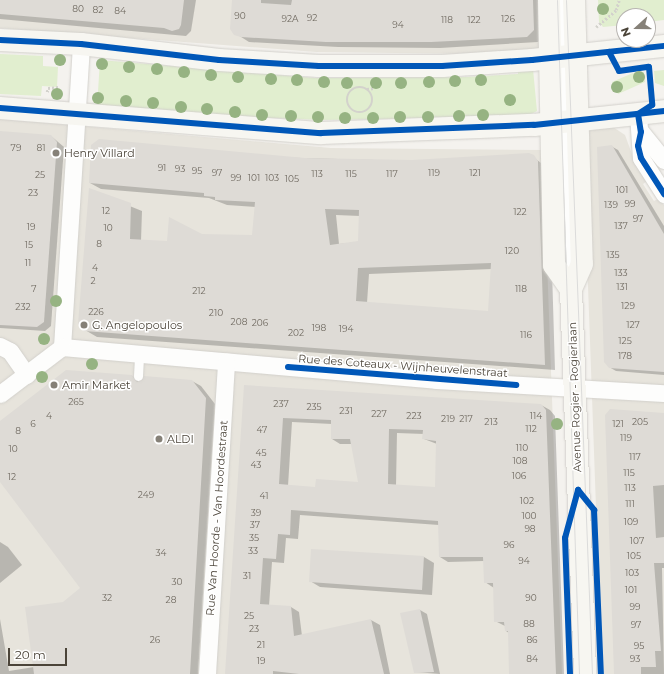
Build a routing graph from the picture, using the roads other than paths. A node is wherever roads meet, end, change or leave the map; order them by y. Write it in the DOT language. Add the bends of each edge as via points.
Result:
graph roads {
  1 [pos="549,0"];
  2 [pos="561,0"];
  3 [pos="574,0"];
  4 [pos="0,40"];
  5 [pos="81,44"];
  6 [pos="664,46"];
  7 [pos="563,57"];
  8 [pos="658,104"];
  9 [pos="0,108"];
  10 [pos="77,113"];
  11 [pos="565,121"];
  12 [pos="640,123"];
  13 [pos="664,160"];
  14 [pos="664,194"];
  15 [pos="571,289"];
  16 [pos="0,346"];
  17 [pos="62,348"];
  18 [pos="139,354"];
  19 [pos="226,362"];
  20 [pos="27,375"];
  21 [pos="138,376"];
  22 [pos="574,387"];
  23 [pos="664,393"];
  24 [pos="0,394"];
  25 [pos="207,674"];
  26 [pos="585,674"];
  1 -- 7 [label="street, Avenue Rogier - Rogierlaan"];
  2 -- 7 [label="lane, Avenue Rogier - Rogierlaan"];
  3 -- 7 [label="street, Avenue Rogier - Rogierlaan"];
  4 -- 5 [label="street"];
  5 -- 7 [label="street" via="219,60 319,66 442,66"];
  5 -- 10 [label="street"];
  6 -- 7 [label="street"];
  7 -- 11 [label="street, Avenue Rogier - Rogierlaan"];
  8 -- 12 [label="street"];
  9 -- 10 [label="street"];
  10 -- 11 [label="street" via="321,133 534,125"];
  10 -- 17 [label="street"];
  11 -- 12 [label="street"];
  11 -- 15 [label="street, Avenue Rogier - Rogierlaan" via="582,264"];
  11 -- 15 [label="street, Avenue Rogier - Rogierlaan" via="554,265"];
  12 -- 13 [label="street"];
  12 -- 14 [label="street" via="638,146 641,158"];
  15 -- 22 [label="street, Avenue Rogier - Rogierlaan"];
  16 -- 20 [label="street" via="10,350"];
  17 -- 18 [label="street, Rue des Coteaux - Wijnheuvelenstraat"];
  17 -- 20 [label="street"];
  18 -- 19 [label="street, Rue des Coteaux - Wijnheuvelenstraat"];
  18 -- 21 [label="lane"];
  19 -- 22 [label="street, Rue des Coteaux - Wijnheuvelenstraat" via="436,380"];
  19 -- 25 [label="street, Rue Van Hoorde - Van Hoordestraat"];
  20 -- 24 [label="street"];
  22 -- 23 [label="street, Rue des Coteaux - Wijnheuvelenstraat"];
  22 -- 26 [label="street, Avenue Rogier - Rogierlaan"];
}
